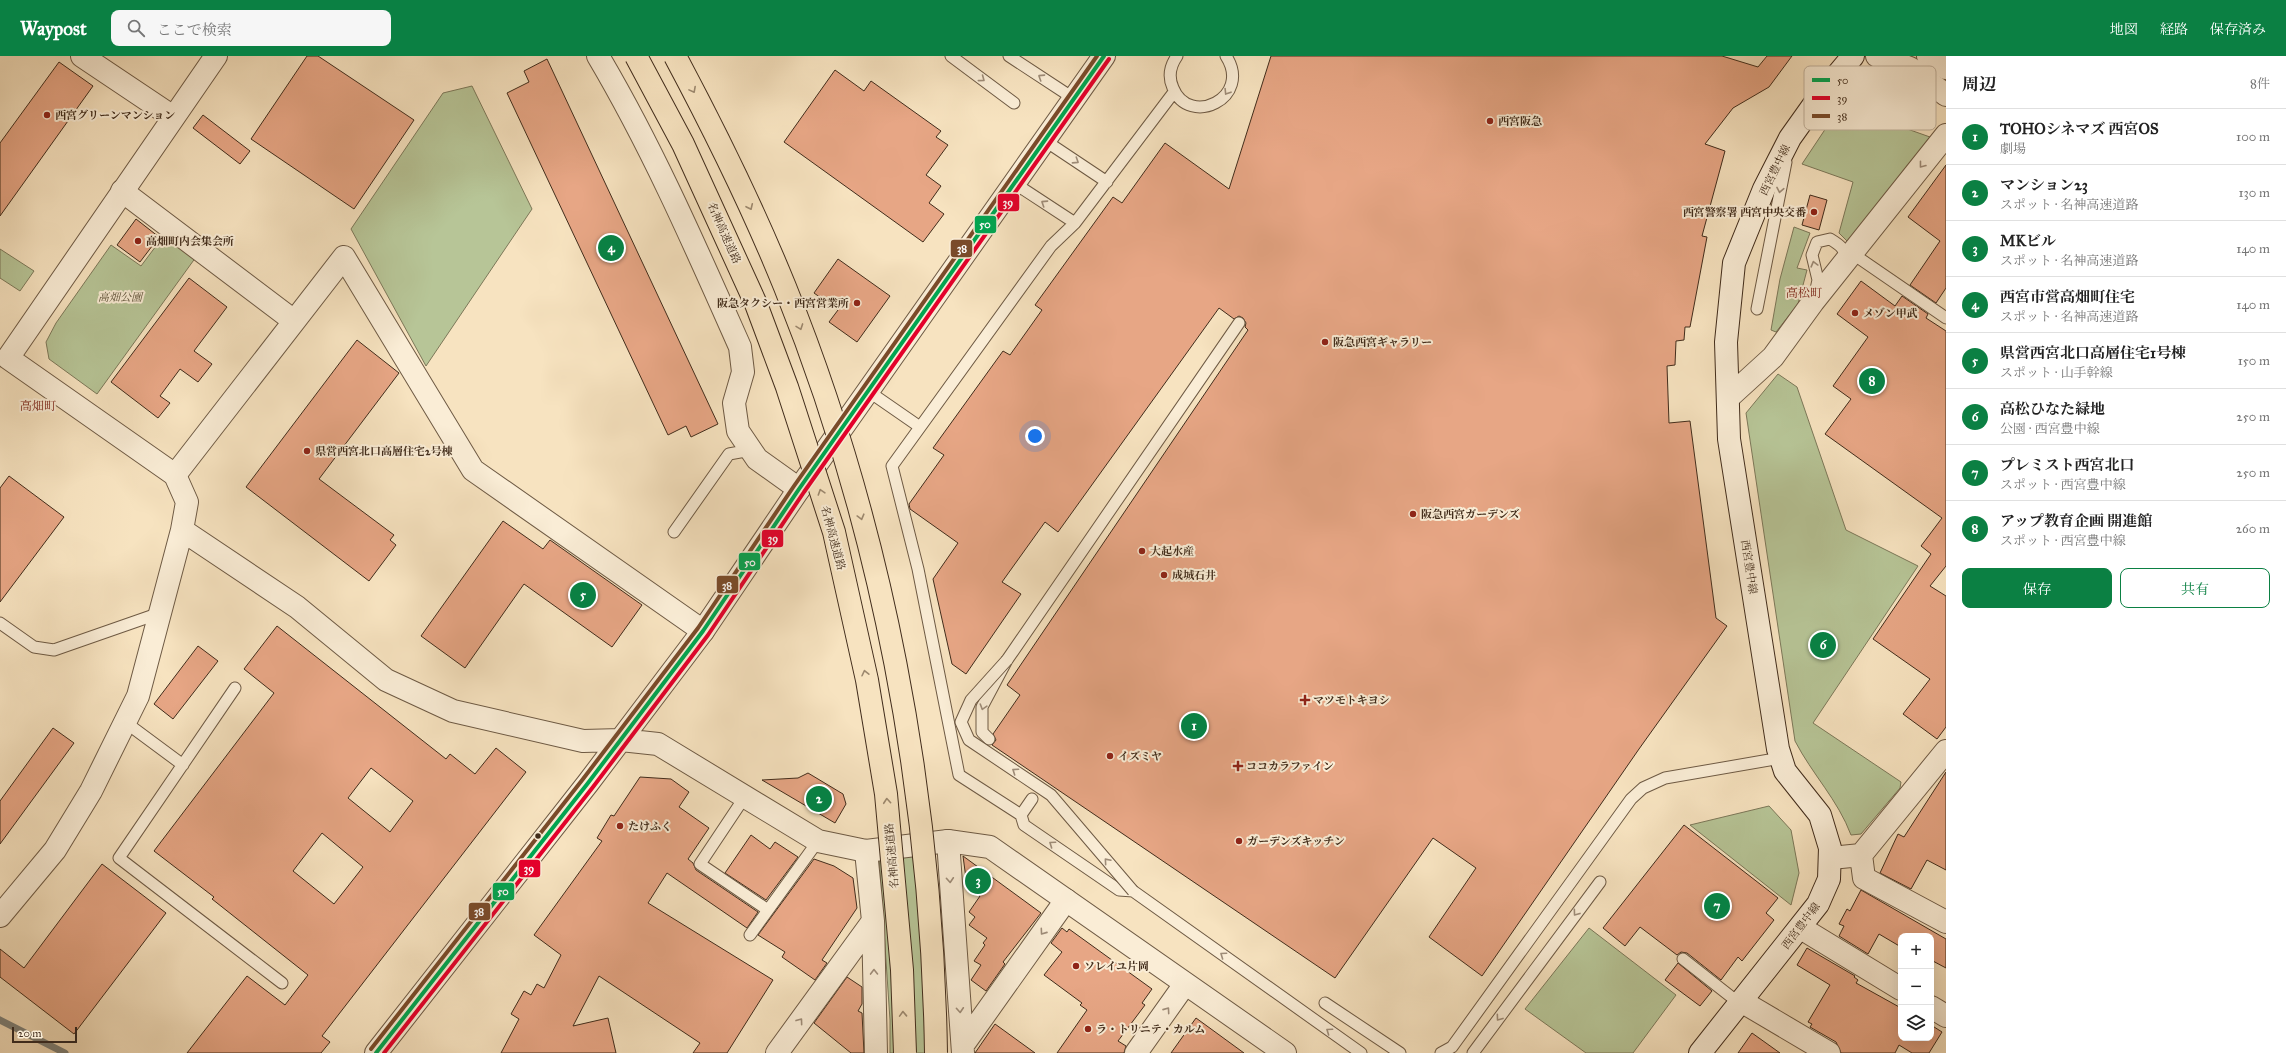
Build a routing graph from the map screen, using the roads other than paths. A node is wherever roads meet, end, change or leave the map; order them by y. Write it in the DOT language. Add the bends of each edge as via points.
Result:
graph roads {
  1 [pos="82,56"];
  2 [pos="216,56"];
  3 [pos="598,56"];
  4 [pos="636,56"];
  5 [pos="675,56"];
  6 [pos="950,56"];
  7 [pos="1009,56"];
  8 [pos="1104,56"];
  9 [pos="1177,56"];
  10 [pos="1226,56"];
  11 [pos="1853,56"];
  12 [pos="1877,56"];
  13 [pos="1928,56"];
  14 [pos="1845,66"];
  15 [pos="1904,66"];
  16 [pos="1946,68"];
  17 [pos="1936,88"];
  18 [pos="1174,92"];
  19 [pos="1946,95"];
  20 [pos="1073,98"];
  21 [pos="1014,103"];
  22 [pos="173,117"];
  23 [pos="1804,118"];
  24 [pos="1946,135"];
  25 [pos="1790,138"];
  26 [pos="1044,140"];
  27 [pos="1107,182"];
  28 [pos="1014,183"];
  29 [pos="122,191"];
  30 [pos="1075,223"];
  31 [pos="1849,259"];
  32 [pos="1813,302"];
  33 [pos="1757,309"];
  34 [pos="1946,318"];
  35 [pos="294,321"];
  36 [pos="1239,323"];
  37 [pos="4,356"];
  38 [pos="868,391"];
  39 [pos="1728,398"];
  40 [pos="920,427"];
  41 [pos="751,450"];
  42 [pos="175,475"];
  43 [pos="799,489"];
  44 [pos="182,530"];
  45 [pos="674,532"];
  46 [pos="160,613"];
  47 [pos="0,623"];
  48 [pos="703,631"];
  49 [pos="1007,660"];
  50 [pos="235,688"];
  51 [pos="125,722"];
  52 [pos="990,739"];
  53 [pos="621,740"];
  54 [pos="1946,751"];
  55 [pos="1781,758"];
  56 [pos="183,764"];
  57 [pos="744,798"];
  58 [pos="1032,799"];
  59 [pos="1020,816"];
  60 [pos="818,841"];
  61 [pos="948,841"];
  62 [pos="866,851"];
  63 [pos="1861,855"];
  64 [pos="1831,858"];
  65 [pos="1600,882"];
  66 [pos="1133,891"];
  67 [pos="1066,900"];
  68 [pos="768,910"];
  69 [pos="0,916"];
  70 [pos="873,921"];
  71 [pos="1946,922"];
  72 [pos="1801,928"];
  73 [pos="750,935"];
  74 [pos="1683,959"];
  75 [pos="282,983"];
  76 [pos="1185,984"];
  77 [pos="1898,987"];
  78 [pos="1325,1002"];
  79 [pos="1740,1002"];
  80 [pos="1934,1009"];
  81 [pos="1946,1016"];
  82 [pos="963,1049"];
  83 [pos="376,1053"];
  84 [pos="777,1053"];
  85 [pos="876,1053"];
  86 [pos="905,1053"];
  87 [pos="936,1053"];
  88 [pos="1136,1053"];
  89 [pos="1285,1053"];
  90 [pos="1361,1053"];
  91 [pos="1400,1053"];
  92 [pos="1441,1053"];
  93 [pos="1473,1053"];
  94 [pos="1700,1053"];
  95 [pos="1829,1053"];
  1 -- 22 [label="street"];
  2 -- 22 [label="street"];
  3 -- 41 [label="street" via="676,202 740,347 743,372 734,403 738,431"];
  86 -- 4 [label="highway, 名神高速道路, one-way, bridge" via="902,970 886,794 867,680 834,532 787,387 756,304 683,144"];
  5 -- 87 [label="highway, one-way, bridge" via="714,131 785,288 816,370 862,518 884,612 919,799 935,987"];
  6 -- 21 [label="lane, one-way"];
  20 -- 7 [label="lane, one-way"];
  8 -- 20 [label="street"];
  9 -- 18 [label="lane" via="1170,74"];
  10 -- 18 [label="lane, one-way" via="1230,63 1232,82 1222,99 1213,105 1191,106"];
  11 -- 14 [label="street, 西宮豊中線"];
  12 -- 15 [label="street"];
  13 -- 16 [label="street"];
  17 -- 19 [label="street"];
  18 -- 27 [label="lane"];
  20 -- 26 [label="street"];
  22 -- 29 [label="street"];
  23 -- 25 [label="street, 西宮豊中線"];
  24 -- 31 [label="street, one-way"];
  25 -- 33 [label="lane, one-way"];
  25 -- 39 [label="street, 西宮豊中線" via="1764,189 1734,263 1726,342"];
  26 -- 27 [label="lane, one-way"];
  26 -- 28 [label="street"];
  27 -- 30 [label="lane"];
  30 -- 28 [label="lane, one-way"];
  28 -- 38 [label="street"];
  29 -- 35 [label="street"];
  29 -- 37 [label="street"];
  30 -- 40 [label="lane" via="1051,246"];
  31 -- 32 [label="street"];
  32 -- 31 [label="lane, one-way" via="1818,280 1812,255 1817,242 1830,239 1841,246"];
  31 -- 34 [label="lane"];
  32 -- 39 [label="street" via="1773,357"];
  35 -- 42 [label="street"];
  35 -- 48 [label="street" via="344,257 473,470"];
  36 -- 49 [label="lane"];
  37 -- 42 [label="street"];
  38 -- 40 [label="lane"];
  38 -- 43 [label="street"];
  39 -- 55 [label="street, 西宮豊中線" via="1729,439"];
  40 -- 59 [label="lane" via="892,466 918,569 959,775"];
  41 -- 43 [label="street" via="757,458"];
  41 -- 45 [label="lane" via="729,454"];
  42 -- 44 [label="street" via="187,502"];
  43 -- 48 [label="street"];
  44 -- 46 [label="street"];
  44 -- 53 [label="street" via="297,607 386,680 453,711 583,741"];
  46 -- 47 [label="lane" via="54,650 34,647"];
  46 -- 51 [label="street" via="138,696"];
  48 -- 53 [label="street"];
  49 -- 52 [label="lane, one-way, bridge" via="982,707 982,732"];
  66 -- 49 [label="lane, one-way, bridge" via="1051,795 969,740 961,722 971,700"];
  50 -- 56 [label="lane"];
  51 -- 56 [label="lane"];
  51 -- 69 [label="street" via="91,791 54,850"];
  53 -- 57 [label="street" via="658,744"];
  53 -- 83 [label="street"];
  54 -- 63 [label="street"];
  55 -- 64 [label="street, 西宮豊中線" via="1785,771 1820,815"];
  55 -- 92 [label="lane" via="1665,778 1643,788 1631,799 1452,1047"];
  56 -- 75 [label="lane" via="119,858"];
  57 -- 60 [label="street"];
  57 -- 68 [label="lane" via="700,864"];
  58 -- 59 [label="lane"];
  66 -- 59 [label="lane, one-way" via="1119,890 1024,825"];
  60 -- 62 [label="street"];
  60 -- 68 [label="lane"];
  61 -- 62 [label="street"];
  61 -- 67 [label="street" via="990,847"];
  61 -- 82 [label="street, one-way"];
  62 -- 70 [label="street"];
  63 -- 64 [label="street"];
  63 -- 71 [label="street" via="1864,878"];
  64 -- 72 [label="street, 西宮豊中線" via="1829,879 1818,904"];
  65 -- 93 [label="lane, one-way"];
  90 -- 66 [label="lane, one-way"];
  67 -- 76 [label="street"];
  67 -- 82 [label="street, one-way"];
  68 -- 73 [label="lane"];
  84 -- 70 [label="street, one-way"];
  85 -- 70 [label="street, one-way"];
  72 -- 77 [label="street"];
  72 -- 79 [label="street, 西宮豊中線"];
  74 -- 79 [label="lane"];
  88 -- 76 [label="street, one-way"];
  76 -- 89 [label="street"];
  78 -- 91 [label="lane"];
  79 -- 94 [label="street, 西宮豊中線"];
  79 -- 95 [label="street"];
  80 -- 81 [label="street"];
}
